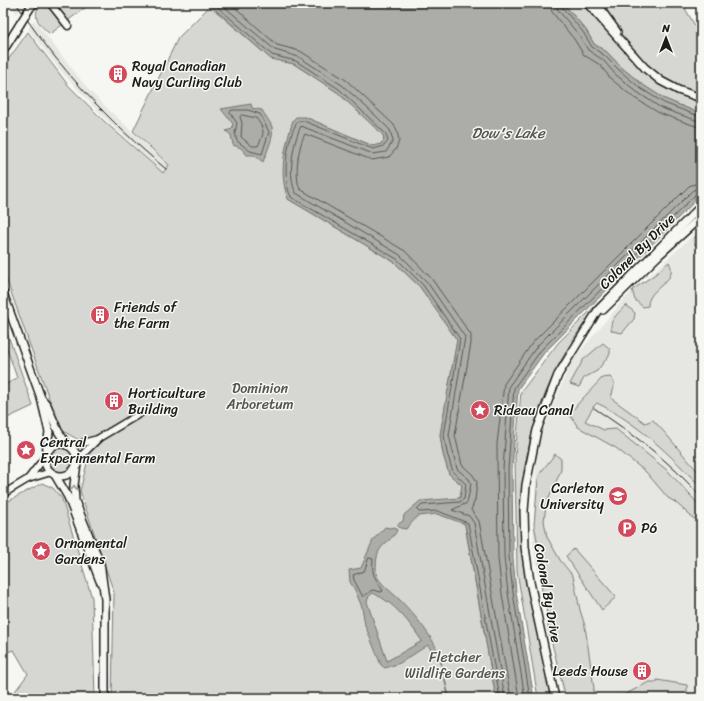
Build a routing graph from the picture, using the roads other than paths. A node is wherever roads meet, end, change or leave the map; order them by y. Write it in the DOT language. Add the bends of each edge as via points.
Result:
graph roads {
  1 [pos="50,3"];
  2 [pos="587,3"];
  3 [pos="596,3"];
  4 [pos="32,6"];
  5 [pos="68,26"];
  6 [pos="628,48"];
  7 [pos="3,51"];
  8 [pos="701,98"];
  9 [pos="701,206"];
  10 [pos="701,216"];
  11 [pos="3,293"];
  12 [pos="595,317"];
  13 [pos="41,398"];
  14 [pos="141,413"];
  15 [pos="99,438"];
  16 [pos="69,445"];
  17 [pos="46,455"];
  18 [pos="77,462"];
  19 [pos="53,473"];
  20 [pos="28,479"];
  21 [pos="3,494"];
  22 [pos="104,590"];
  23 [pos="105,698"];
  24 [pos="555,698"];
  1 -- 5 [label="street"];
  2 -- 6 [label="main road"];
  3 -- 6 [label="main road"];
  4 -- 7 [label="main road, bridge"];
  6 -- 8 [label="main road" via="645,68 661,81"];
  9 -- 12 [label="main road, Colonel By Drive" via="604,303"];
  10 -- 12 [label="main road, Colonel By Drive"];
  11 -- 13 [label="main road"];
  12 -- 24 [label="main road, Colonel By Drive" via="572,349 551,390 534,439 526,485 524,521 527,564"];
  13 -- 16 [label="main road" via="47,405 58,431"];
  13 -- 17 [label="main road" via="49,432"];
  14 -- 15 [label="street"];
  15 -- 16 [label="street"];
  15 -- 18 [label="street"];
  16 -- 17 [label="main road" via="58,444 49,448"];
  16 -- 18 [label="main road" via="76,453"];
  17 -- 19 [label="main road" via="46,465"];
  17 -- 20 [label="street"];
  18 -- 19 [label="main road" via="70,474 62,476"];
  22 -- 18 [label="main road, one-way" via="100,563 76,501 74,485"];
  19 -- 20 [label="street"];
  19 -- 22 [label="main road" via="68,497"];
  20 -- 21 [label="street"];
  22 -- 23 [label="main road"];
}
